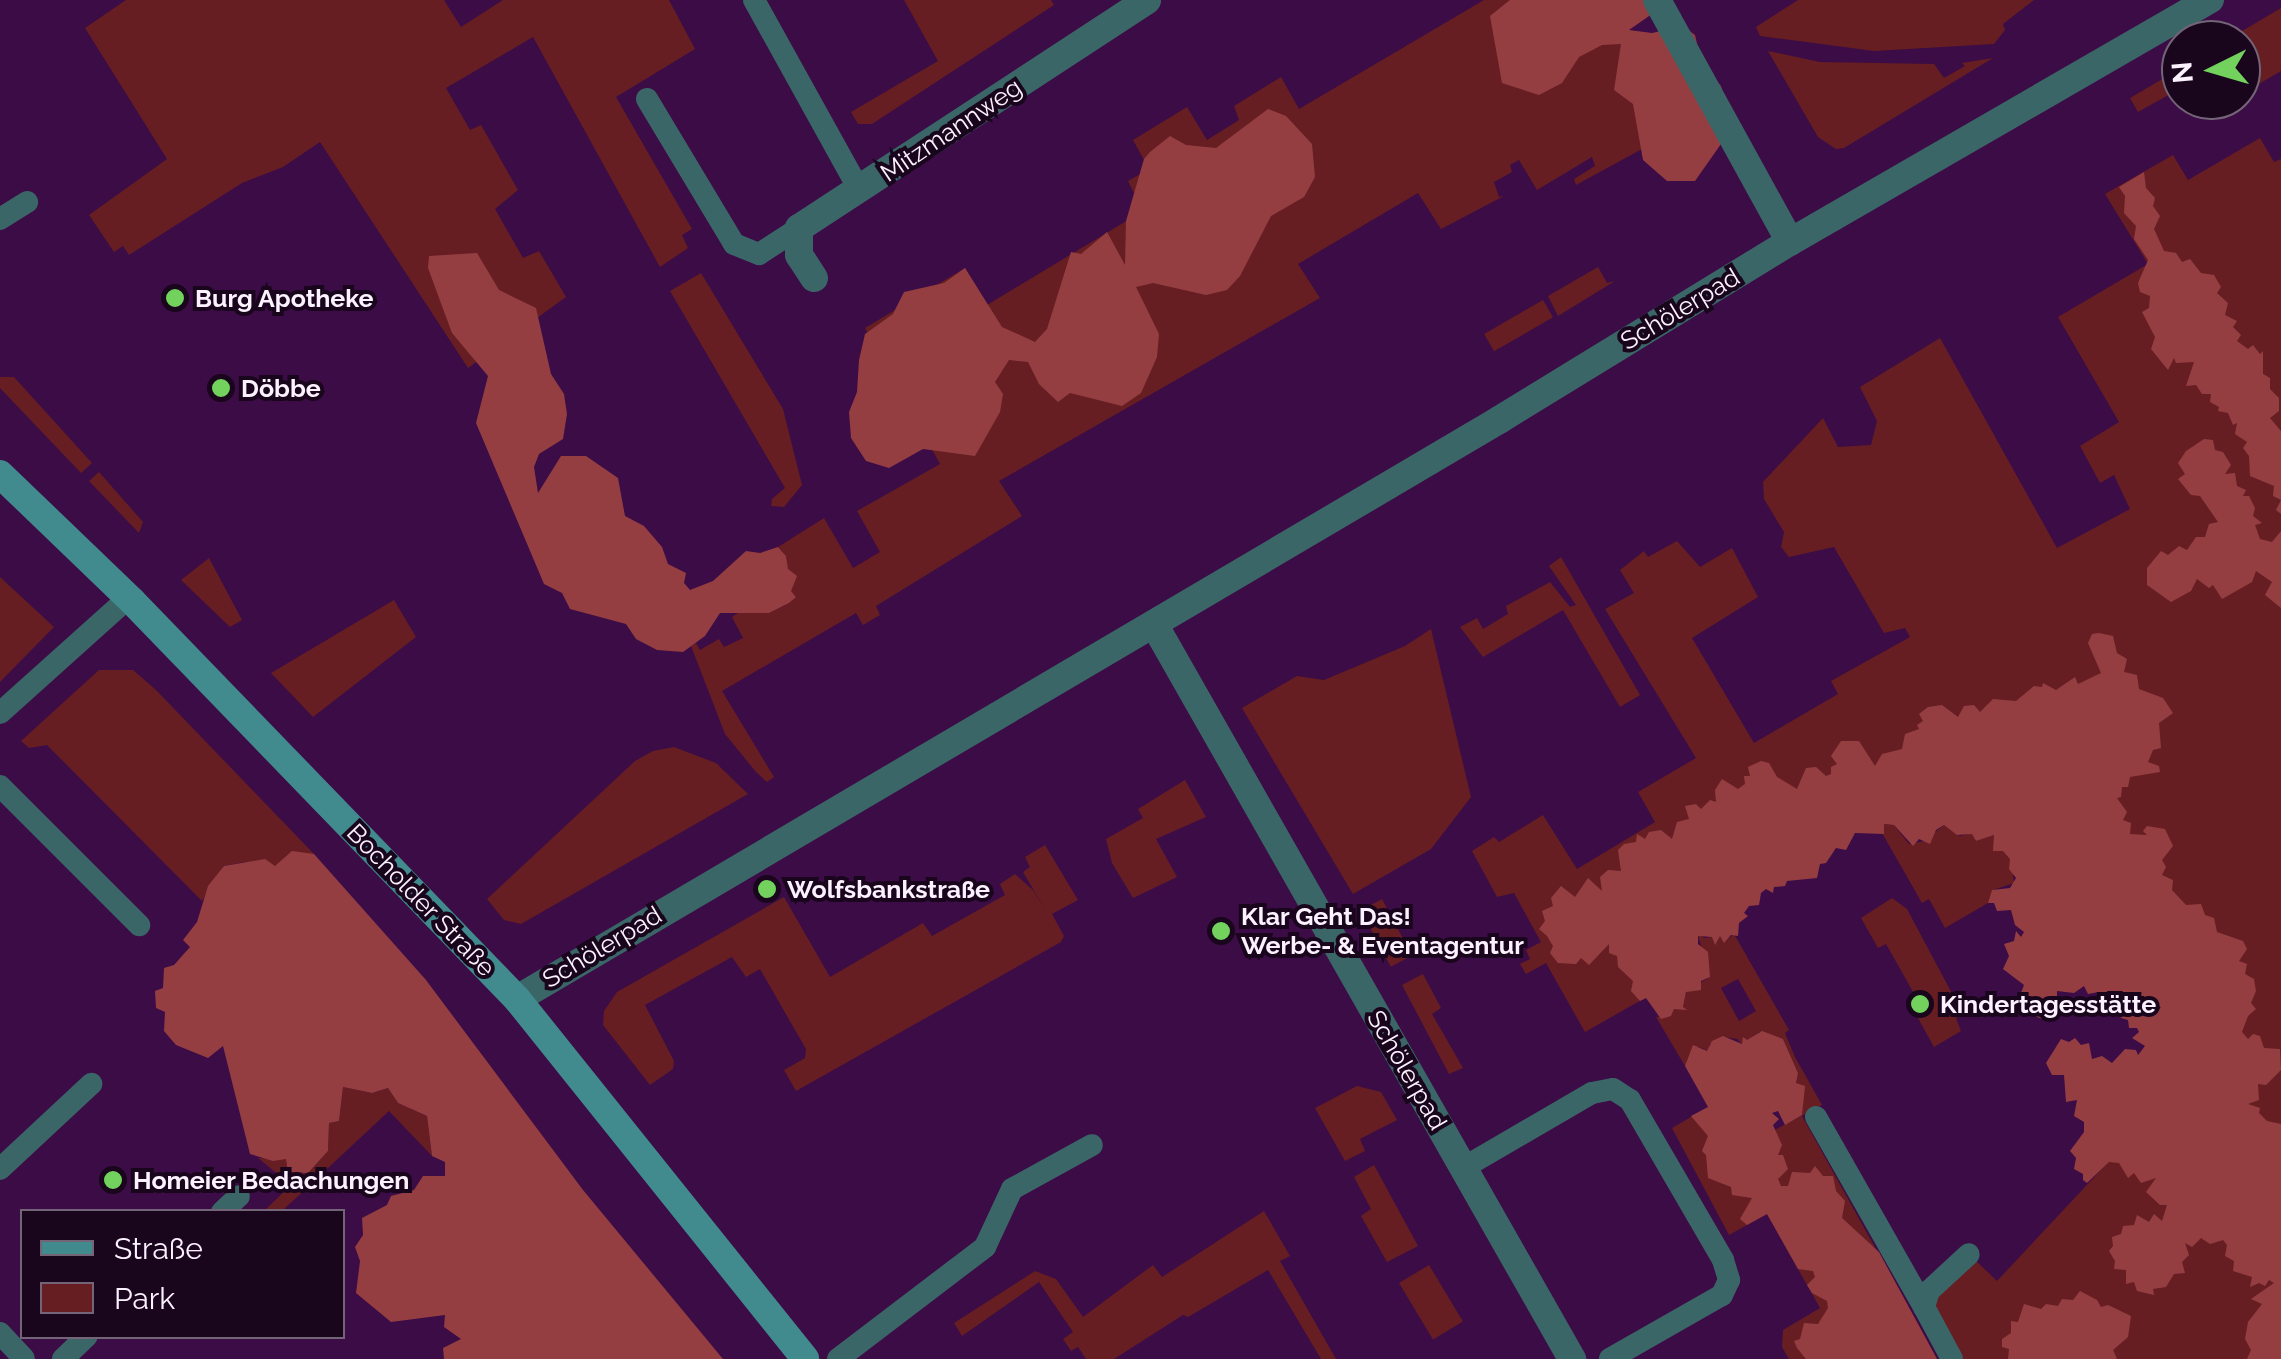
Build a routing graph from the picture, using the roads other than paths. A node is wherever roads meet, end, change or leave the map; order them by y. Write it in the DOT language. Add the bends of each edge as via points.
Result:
graph roads {
  1 [pos="754,0"];
  2 [pos="1147,0"];
  3 [pos="1656,0"];
  4 [pos="2210,0"];
  5 [pos="646,99"];
  6 [pos="860,191"];
  7 [pos="26,202"];
  8 [pos="0,218"];
  9 [pos="799,228"];
  10 [pos="1790,242"];
  11 [pos="814,278"];
  12 [pos="0,474"];
  13 [pos="128,598"];
  14 [pos="1154,624"];
  15 [pos="0,713"];
  16 [pos="0,786"];
  17 [pos="139,925"];
  18 [pos="517,999"];
  19 [pos="91,1084"];
  20 [pos="1816,1117"];
  21 [pos="1092,1145"];
  22 [pos="1463,1168"];
  23 [pos="0,1169"];
  24 [pos="1969,1254"];
  25 [pos="1924,1307"];
  26 [pos="0,1334"];
  27 [pos="84,1339"];
  28 [pos="24,1359"];
  29 [pos="62,1359"];
  30 [pos="805,1359"];
  31 [pos="838,1359"];
  32 [pos="1572,1359"];
  33 [pos="1610,1359"];
  34 [pos="1952,1359"];
  1 -- 6 [label="lane"];
  2 -- 6 [label="street, Mitzmannweg"];
  3 -- 10 [label="street"];
  4 -- 10 [label="street, Schölerpad"];
  5 -- 9 [label="lane" via="734,244 759,254"];
  6 -- 9 [label="street, Mitzmannweg"];
  7 -- 8 [label="lane"];
  9 -- 11 [label="street" via="799,255"];
  10 -- 14 [label="street, Schölerpad"];
  12 -- 13 [label="main road, Bocholder Straße"];
  13 -- 15 [label="lane"];
  13 -- 18 [label="main road, Bocholder Straße"];
  14 -- 18 [label="street, Schölerpad"];
  14 -- 22 [label="street, Schölerpad"];
  16 -- 17 [label="lane"];
  18 -- 30 [label="main road, Bocholder Straße"];
  19 -- 23 [label="lane"];
  20 -- 25 [label="lane"];
  21 -- 31 [label="lane" via="1012,1189 985,1247"];
  22 -- 32 [label="street, Schölerpad"];
  22 -- 33 [label="lane" via="1592,1093 1613,1088 1630,1100 1730,1280 1722,1295"];
  24 -- 25 [label="lane" via="1929,1290"];
  25 -- 34 [label="lane"];
  26 -- 28 [label="lane"];
  27 -- 29 [label="lane"];
}
